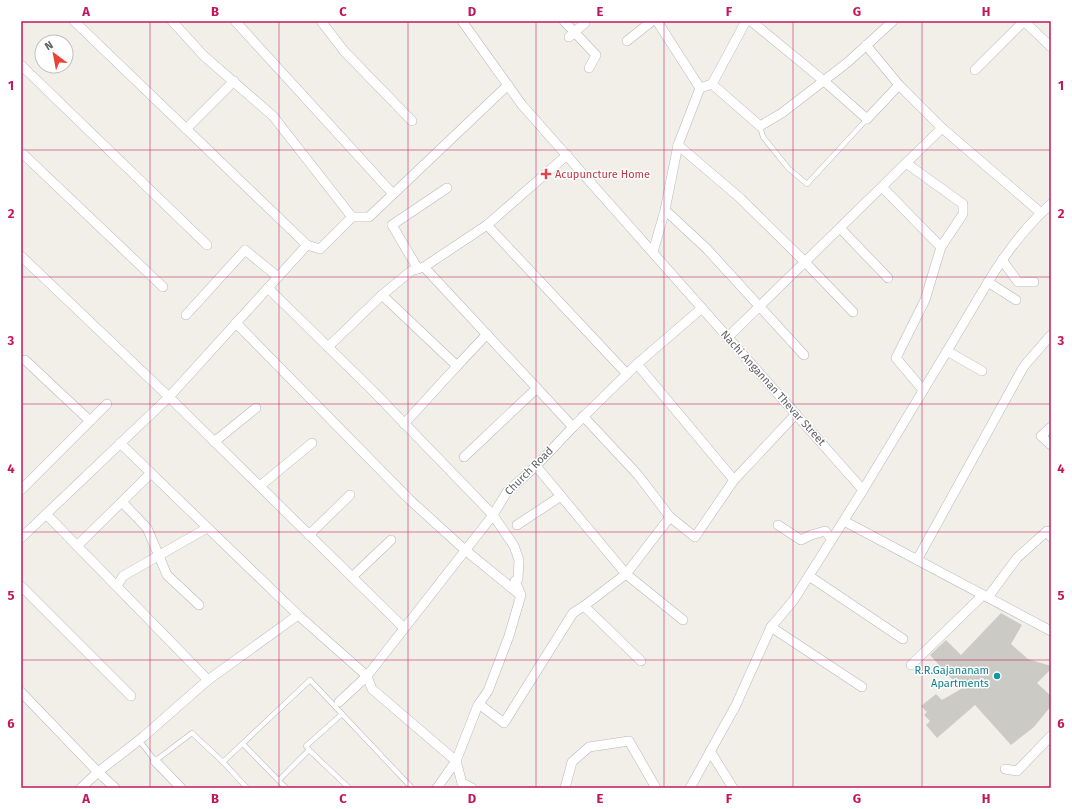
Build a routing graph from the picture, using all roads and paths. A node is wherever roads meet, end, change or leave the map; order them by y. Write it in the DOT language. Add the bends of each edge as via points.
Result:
graph roads {
  1 [pos="74,21"];
  2 [pos="172,21"];
  3 [pos="235,21"];
  4 [pos="320,21"];
  5 [pos="462,21"];
  6 [pos="564,21"];
  7 [pos="583,21"];
  8 [pos="652,21"];
  9 [pos="657,21"];
  10 [pos="746,21"];
  11 [pos="751,21"];
  12 [pos="893,21"];
  13 [pos="1024,21"];
  14 [pos="572,34"];
  15 [pos="626,41"];
  16 [pos="866,45"];
  17 [pos="1051,47"];
  18 [pos="21,65"];
  19 [pos="589,68"];
  20 [pos="975,70"];
  21 [pos="234,81"];
  22 [pos="824,81"];
  23 [pos="712,84"];
  24 [pos="899,85"];
  25 [pos="508,86"];
  26 [pos="700,88"];
  27 [pos="867,119"];
  28 [pos="412,121"];
  29 [pos="760,126"];
  30 [pos="942,128"];
  31 [pos="186,129"];
  32 [pos="678,145"];
  33 [pos="21,152"];
  34 [pos="567,155"];
  35 [pos="906,163"];
  36 [pos="882,187"];
  37 [pos="447,188"];
  38 [pos="394,194"];
  39 [pos="1051,204"];
  40 [pos="665,210"];
  41 [pos="1040,213"];
  42 [pos="352,217"];
  43 [pos="487,225"];
  44 [pos="840,228"];
  45 [pos="207,245"];
  46 [pos="307,245"];
  47 [pos="941,247"];
  48 [pos="653,252"];
  49 [pos="21,256"];
  50 [pos="1002,260"];
  51 [pos="805,262"];
  52 [pos="421,268"];
  53 [pos="278,277"];
  54 [pos="888,278"];
  55 [pos="988,282"];
  56 [pos="1034,282"];
  57 [pos="163,287"];
  58 [pos="268,288"];
  59 [pos="382,295"];
  60 [pos="1016,300"];
  61 [pos="759,306"];
  62 [pos="702,308"];
  63 [pos="853,312"];
  64 [pos="186,315"];
  65 [pos="236,323"];
  66 [pos="487,334"];
  67 [pos="1051,335"];
  68 [pos="728,337"];
  69 [pos="328,347"];
  70 [pos="947,351"];
  71 [pos="804,355"];
  72 [pos="22,360"];
  73 [pos="637,364"];
  74 [pos="457,366"];
  75 [pos="982,371"];
  76 [pos="627,374"];
  77 [pos="537,388"];
  78 [pos="923,390"];
  79 [pos="168,397"];
  80 [pos="107,404"];
  81 [pos="256,408"];
  82 [pos="796,414"];
  83 [pos="583,416"];
  84 [pos="90,421"];
  85 [pos="404,424"];
  86 [pos="573,427"];
  87 [pos="1051,427"];
  88 [pos="214,442"];
  89 [pos="120,443"];
  90 [pos="312,443"];
  91 [pos="1051,445"];
  92 [pos="464,457"];
  93 [pos="536,466"];
  94 [pos="151,473"];
  95 [pos="734,480"];
  96 [pos="260,486"];
  97 [pos="21,490"];
  98 [pos="863,490"];
  99 [pos="350,495"];
  100 [pos="561,496"];
  101 [pos="122,502"];
  102 [pos="46,514"];
  103 [pos="493,515"];
  104 [pos="670,517"];
  105 [pos="844,521"];
  106 [pos="517,525"];
  107 [pos="778,525"];
  108 [pos="208,528"];
  109 [pos="309,535"];
  110 [pos="1051,537"];
  111 [pos="21,538"];
  112 [pos="832,539"];
  113 [pos="391,540"];
  114 [pos="77,546"];
  115 [pos="466,550"];
  116 [pos="160,555"];
  117 [pos="917,560"];
  118 [pos="626,574"];
  119 [pos="809,576"];
  120 [pos="352,577"];
  121 [pos="21,586"];
  122 [pos="117,586"];
  123 [pos="521,596"];
  124 [pos="985,596"];
  125 [pos="199,605"];
  126 [pos="584,606"];
  127 [pos="298,615"];
  128 [pos="683,620"];
  129 [pos="771,626"];
  130 [pos="404,628"];
  131 [pos="1051,631"];
  132 [pos="903,639"];
  133 [pos="641,661"];
  134 [pos="911,665"];
  135 [pos="367,676"];
  136 [pos="208,680"];
  137 [pos="862,688"];
  138 [pos="21,692"];
  139 [pos="131,696"];
  140 [pos="337,704"];
  141 [pos="480,704"];
  142 [pos="342,714"];
  143 [pos="1051,736"];
  144 [pos="138,741"];
  145 [pos="243,744"];
  146 [pos="309,750"];
  147 [pos="710,751"];
  148 [pos="155,760"];
  149 [pos="456,761"];
  150 [pos="222,762"];
  151 [pos="1005,769"];
  152 [pos="98,772"];
  153 [pos="279,780"];
  154 [pos="81,788"];
  155 [pos="115,788"];
  156 [pos="181,788"];
  157 [pos="247,788"];
  158 [pos="286,788"];
  159 [pos="348,788"];
  160 [pos="412,788"];
  161 [pos="437,788"];
  162 [pos="472,788"];
  163 [pos="565,788"];
  164 [pos="656,788"];
  165 [pos="690,788"];
  166 [pos="733,788"];
  1 -- 31 [label="street"];
  2 -- 21 [label="street" via="204,56"];
  3 -- 38 [label="street"];
  4 -- 28 [label="street" via="344,51"];
  5 -- 25 [label="street, Nachi Angannan Thevar Street"];
  6 -- 14 [label="street"];
  7 -- 14 [label="street" via="585,23"];
  8 -- 15 [label="street"];
  9 -- 26 [label="street"];
  10 -- 23 [label="street"];
  11 -- 22 [label="street"];
  12 -- 16 [label="street"];
  13 -- 17 [label="street"];
  13 -- 20 [label="street"];
  14 -- 19 [label="street" via="596,55"];
  16 -- 22 [label="street"];
  16 -- 24 [label="street"];
  18 -- 45 [label="street"];
  21 -- 31 [label="street"];
  21 -- 42 [label="street" via="273,116"];
  22 -- 27 [label="street"];
  22 -- 29 [label="street" via="782,113"];
  23 -- 26 [label="street"];
  23 -- 29 [label="street"];
  24 -- 27 [label="street"];
  24 -- 30 [label="street"];
  25 -- 34 [label="street, Nachi Angannan Thevar Street"];
  25 -- 38 [label="street"];
  26 -- 32 [label="street"];
  27 -- 29 [label="lane" via="807,184 789,169 763,137"];
  30 -- 35 [label="street"];
  30 -- 41 [label="street"];
  31 -- 46 [label="street"];
  32 -- 40 [label="street"];
  32 -- 51 [label="street" via="740,198"];
  33 -- 57 [label="street"];
  34 -- 43 [label="street"];
  34 -- 48 [label="street, Nachi Angannan Thevar Street"];
  35 -- 36 [label="street"];
  35 -- 47 [label="street" via="963,204 963,214"];
  36 -- 44 [label="street"];
  36 -- 47 [label="street"];
  37 -- 52 [label="street" via="392,225"];
  38 -- 42 [label="street" via="369,217"];
  39 -- 41 [label="street"];
  40 -- 48 [label="street"];
  40 -- 61 [label="street" via="706,248"];
  41 -- 50 [label="street"];
  42 -- 46 [label="street" via="320,249"];
  43 -- 52 [label="street"];
  43 -- 76 [label="street"];
  44 -- 51 [label="street"];
  44 -- 54 [label="street"];
  46 -- 53 [label="street"];
  47 -- 78 [label="street" via="925,300 896,358"];
  48 -- 62 [label="street, Nachi Angannan Thevar Street"];
  49 -- 79 [label="street"];
  50 -- 55 [label="street"];
  50 -- 56 [label="street" via="1018,282"];
  51 -- 61 [label="street"];
  51 -- 63 [label="street"];
  52 -- 59 [label="street" via="411,271"];
  52 -- 66 [label="street"];
  53 -- 58 [label="street"];
  53 -- 64 [label="street" via="245,250"];
  55 -- 60 [label="street"];
  55 -- 70 [label="street"];
  58 -- 65 [label="street"];
  58 -- 69 [label="street"];
  59 -- 69 [label="street"];
  59 -- 74 [label="street"];
  61 -- 68 [label="street"];
  61 -- 71 [label="street"];
  62 -- 68 [label="street, Nachi Angannan Thevar Street"];
  62 -- 73 [label="street, Church Road"];
  65 -- 79 [label="street"];
  65 -- 115 [label="street" via="410,500"];
  66 -- 74 [label="street"];
  66 -- 77 [label="street"];
  67 -- 117 [label="street" via="1024,366"];
  68 -- 82 [label="street, Nachi Angannan Thevar Street"];
  69 -- 85 [label="street"];
  70 -- 75 [label="street"];
  70 -- 78 [label="street"];
  72 -- 84 [label="street"];
  73 -- 76 [label="street, Church Road"];
  73 -- 95 [label="street"];
  74 -- 85 [label="street"];
  76 -- 83 [label="street, Church Road"];
  77 -- 86 [label="street"];
  77 -- 92 [label="street"];
  78 -- 98 [label="street"];
  79 -- 88 [label="street"];
  79 -- 89 [label="street"];
  80 -- 84 [label="street"];
  81 -- 88 [label="street"];
  82 -- 95 [label="street"];
  82 -- 98 [label="street, Nachi Angannan Thevar Street"];
  83 -- 86 [label="street, Church Road"];
  83 -- 104 [label="street" via="638,474"];
  84 -- 97 [label="street"];
  85 -- 103 [label="street"];
  86 -- 93 [label="street, Church Road"];
  87 -- 91 [label="street" via="1041,436"];
  88 -- 96 [label="street"];
  89 -- 94 [label="street"];
  89 -- 102 [label="street"];
  90 -- 96 [label="street"];
  93 -- 100 [label="street"];
  93 -- 103 [label="street, Church Road" via="507,492"];
  94 -- 101 [label="street"];
  94 -- 108 [label="street"];
  95 -- 104 [label="street" via="695,537"];
  96 -- 109 [label="street"];
  98 -- 105 [label="street"];
  99 -- 109 [label="street"];
  100 -- 106 [label="street"];
  100 -- 118 [label="street"];
  101 -- 114 [label="street"];
  101 -- 116 [label="street" via="147,528"];
  102 -- 111 [label="street"];
  102 -- 114 [label="street"];
  103 -- 115 [label="street, Church Road"];
  103 -- 123 [label="street" via="514,546 519,570 518,579 515,581"];
  104 -- 118 [label="street"];
  105 -- 112 [label="street"];
  105 -- 117 [label="street"];
  107 -- 112 [label="street" via="801,540 826,531"];
  108 -- 116 [label="street"];
  108 -- 127 [label="street"];
  109 -- 120 [label="street"];
  110 -- 124 [label="street" via="1047,531 1017,558"];
  112 -- 119 [label="street"];
  113 -- 120 [label="street"];
  114 -- 122 [label="street"];
  115 -- 123 [label="street"];
  115 -- 130 [label="street, Church Road"];
  116 -- 122 [label="street" via="124,576"];
  116 -- 125 [label="street" via="167,574"];
  117 -- 124 [label="street"];
  118 -- 126 [label="street"];
  118 -- 128 [label="street"];
  119 -- 129 [label="street" via="793,601"];
  119 -- 132 [label="street"];
  120 -- 130 [label="street"];
  121 -- 139 [label="street"];
  122 -- 136 [label="street"];
  123 -- 141 [label="street" via="488,691"];
  124 -- 131 [label="street"];
  124 -- 134 [label="street"];
  126 -- 133 [label="street"];
  126 -- 141 [label="street" via="573,613 504,724"];
  127 -- 135 [label="street"];
  127 -- 136 [label="street"];
  129 -- 137 [label="street"];
  129 -- 147 [label="street" via="736,705"];
  130 -- 135 [label="street, Church Road"];
  135 -- 140 [label="street, Church Road"];
  135 -- 149 [label="street" via="372,689"];
  136 -- 144 [label="street"];
  138 -- 152 [label="street"];
  140 -- 142 [label="lane"];
  140 -- 145 [label="lane" via="310,680"];
  141 -- 149 [label="street"];
  142 -- 146 [label="lane" via="306,746"];
  142 -- 160 [label="lane"];
  143 -- 151 [label="street" via="1017,771"];
  144 -- 148 [label="lane"];
  144 -- 152 [label="street"];
  145 -- 150 [label="lane"];
  145 -- 153 [label="lane"];
  146 -- 153 [label="lane"];
  146 -- 159 [label="lane"];
  147 -- 165 [label="street"];
  147 -- 166 [label="street"];
  148 -- 150 [label="lane" via="192,733"];
  148 -- 156 [label="street"];
  149 -- 161 [label="street"];
  149 -- 162 [label="street" via="462,783"];
  150 -- 157 [label="lane"];
  152 -- 154 [label="street"];
  152 -- 155 [label="street"];
  153 -- 158 [label="lane"];
  163 -- 164 [label="street" via="572,762 589,747 629,741"];
}
